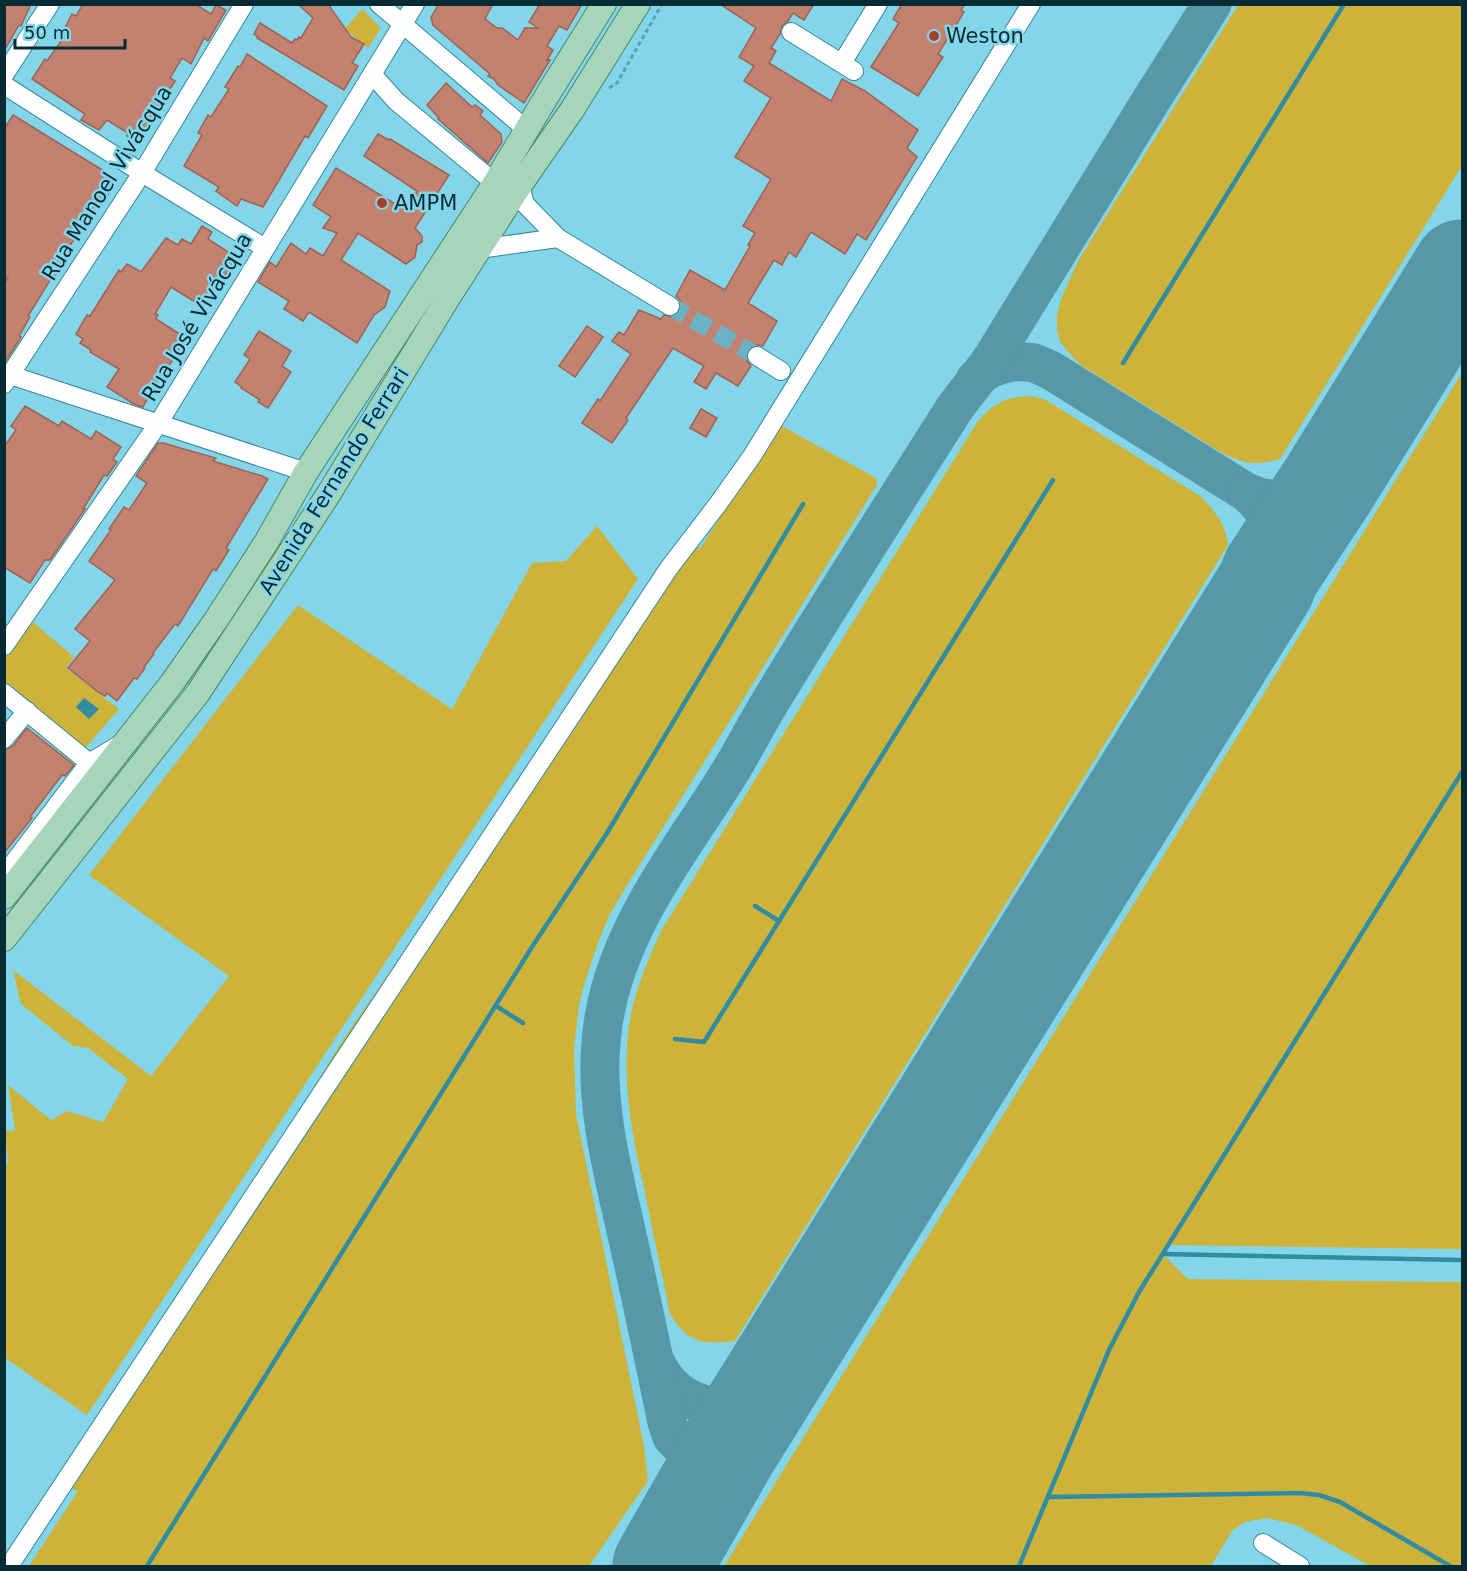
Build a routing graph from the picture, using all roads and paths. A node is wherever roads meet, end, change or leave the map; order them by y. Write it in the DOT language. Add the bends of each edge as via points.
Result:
graph roads {
  1 [pos="50,4"];
  2 [pos="244,4"];
  3 [pos="379,4"];
  4 [pos="415,4"];
  5 [pos="604,4"];
  6 [pos="638,4"];
  7 [pos="662,4"];
  8 [pos="878,4"];
  9 [pos="1031,4"];
  10 [pos="402,25"];
  11 [pos="791,32"];
  12 [pos="372,74"];
  13 [pos="4,75"];
  14 [pos="617,83"];
  15 [pos="4,85"];
  16 [pos="526,130"];
  17 [pos="142,173"];
  18 [pos="495,183"];
  19 [pos="520,185"];
  20 [pos="558,238"];
  21 [pos="265,249"];
  22 [pos="479,249"];
  23 [pos="670,306"];
  24 [pos="758,356"];
  25 [pos="781,371"];
  26 [pos="6,378"];
  27 [pos="158,424"];
  28 [pos="349,458"];
  29 [pos="306,472"];
  30 [pos="4,646"];
  31 [pos="4,693"];
  32 [pos="27,711"];
  33 [pos="4,738"];
  34 [pos="95,768"];
  35 [pos="4,875"];
  36 [pos="4,897"];
  37 [pos="4,939"];
  38 [pos="1263,1544"];
  39 [pos="9,1566"];
  40 [pos="1300,1566"];
  1 -- 13 [label="street"];
  2 -- 17 [label="street, Rua Manoel Vivácqua"];
  3 -- 10 [label="street"];
  4 -- 10 [label="street, Rua José Vivácqua"];
  5 -- 16 [label="main road, Avenida Fernando Ferrari"];
  6 -- 19 [label="main road, Avenida Fernando Ferrari"];
  7 -- 14 [label="path"];
  8 -- 11 [label="street" via="848,67"];
  9 -- 39 [label="street" via="752,456 669,568"];
  10 -- 12 [label="street, Rua José Vivácqua"];
  10 -- 16 [label="street"];
  12 -- 18 [label="street" via="396,101"];
  12 -- 21 [label="street, Rua José Vivácqua"];
  15 -- 17 [label="street"];
  16 -- 18 [label="main road, Avenida Fernando Ferrari"];
  16 -- 19 [label="main road" via="528,144"];
  17 -- 21 [label="street"];
  17 -- 26 [label="street, Rua Manoel Vivácqua"];
  18 -- 29 [label="main road, Avenida Fernando Ferrari"];
  19 -- 20 [label="street" via="525,204"];
  19 -- 22 [label="main road, Avenida Fernando Ferrari"];
  20 -- 22 [label="street"];
  20 -- 23 [label="street"];
  21 -- 27 [label="street, Rua José Vivácqua"];
  22 -- 28 [label="main road, Avenida Fernando Ferrari"];
  24 -- 25 [label="street"];
  26 -- 27 [label="street"];
  27 -- 29 [label="street"];
  27 -- 30 [label="street, Rua José Vivácqua"];
  28 -- 29 [label="main road"];
  28 -- 37 [label="main road, Avenida Fernando Ferrari" via="198,693"];
  29 -- 34 [label="main road, Avenida Fernando Ferrari" via="267,541 172,683 128,739"];
  31 -- 32 [label="street"];
  32 -- 33 [label="street"];
  32 -- 34 [label="street"];
  34 -- 35 [label="street, Avenida Fernando Ferrari"];
  34 -- 36 [label="main road, Avenida Fernando Ferrari"];
  38 -- 40 [label="street"];
}
